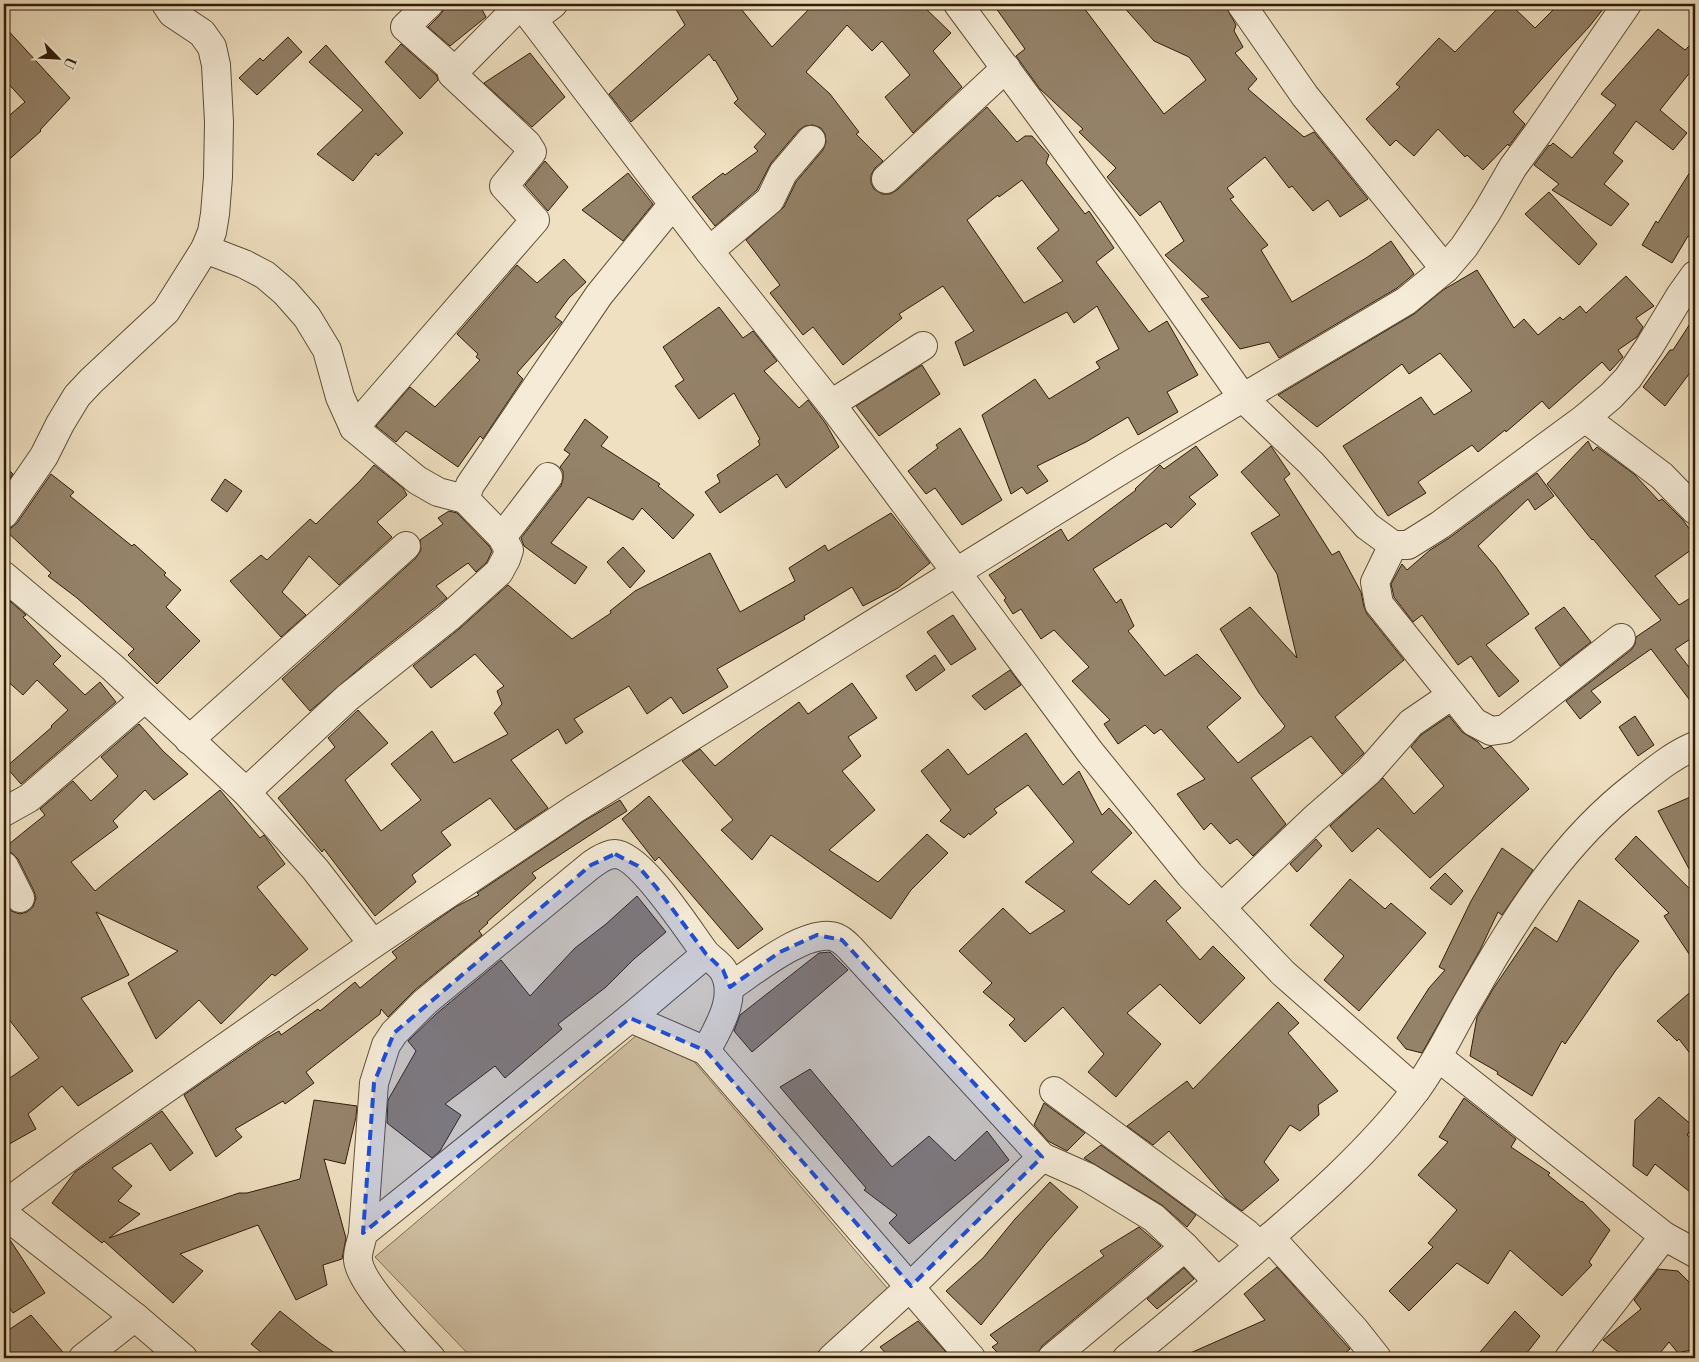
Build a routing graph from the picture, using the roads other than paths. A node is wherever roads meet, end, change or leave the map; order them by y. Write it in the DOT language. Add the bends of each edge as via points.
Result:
graph roads {
  1 [pos="166,4"];
  2 [pos="429,4"];
  3 [pos="958,4"];
  4 [pos="1241,4"];
  5 [pos="1627,4"];
  6 [pos="532,8"];
  7 [pos="1006,68"];
  8 [pos="455,71"];
  9 [pos="811,140"];
  10 [pos="886,179"];
  11 [pos="673,204"];
  12 [pos="205,249"];
  13 [pos="710,251"];
  14 [pos="1445,269"];
  15 [pos="1695,275"];
  16 [pos="922,346"];
  17 [pos="1243,398"];
  18 [pos="831,404"];
  19 [pos="1585,418"];
  20 [pos="354,428"];
  21 [pos="548,478"];
  22 [pos="465,499"];
  23 [pos="1692,499"];
  24 [pos="4,514"];
  25 [pos="502,537"];
  26 [pos="406,546"];
  27 [pos="1393,546"];
  28 [pos="957,571"];
  29 [pos="4,576"];
  30 [pos="1621,638"];
  31 [pos="1452,695"];
  32 [pos="145,698"];
  33 [pos="190,740"];
  34 [pos="1695,746"];
  35 [pos="246,792"];
  36 [pos="4,812"];
  37 [pos="4,866"];
  38 [pos="20,898"];
  39 [pos="1221,908"];
  40 [pos="373,944"];
  41 [pos="706,954"];
  42 [pos="730,987"];
  43 [pos="630,1018"];
  44 [pos="706,1051"];
  45 [pos="1438,1057"];
  46 [pos="1416,1090"];
  47 [pos="1054,1091"];
  48 [pos="1042,1157"];
  49 [pos="4,1205"];
  50 [pos="4,1214"];
  51 [pos="363,1234"];
  52 [pos="1664,1236"];
  53 [pos="1265,1241"];
  54 [pos="1185,1247"];
  55 [pos="1695,1253"];
  56 [pos="1218,1282"];
  57 [pos="910,1286"];
  58 [pos="135,1317"];
  59 [pos="83,1358"];
  60 [pos="183,1358"];
  61 [pos="431,1358"];
  62 [pos="832,1358"];
  63 [pos="971,1358"];
  64 [pos="1052,1358"];
  65 [pos="1127,1358"];
  66 [pos="1377,1358"];
  67 [pos="1569,1358"];
  1 -- 12 [label="street" via="172,13 202,33 212,47 216,65 218,178 212,232"];
  2 -- 8 [label="street" via="405,27"];
  3 -- 7 [label="street"];
  4 -- 14 [label="street" via="1305,96"];
  5 -- 14 [label="street" via="1513,167 1464,246"];
  6 -- 8 [label="street"];
  6 -- 11 [label="street"];
  7 -- 10 [label="street"];
  7 -- 17 [label="street"];
  8 -- 20 [label="street" via="452,74 532,152 504,186 535,220"];
  9 -- 13 [label="street" via="783,173 770,200"];
  11 -- 13 [label="street"];
  11 -- 22 [label="street" via="582,319 470,485"];
  12 -- 20 [label="street" via="265,275 307,317 327,350 340,397"];
  12 -- 24 [label="street" via="166,311 78,396 44,456"];
  13 -- 18 [label="street"];
  14 -- 17 [label="street" via="1406,301"];
  15 -- 19 [label="street" via="1628,378"];
  16 -- 18 [label="street"];
  17 -- 27 [label="street" via="1312,464 1367,526"];
  17 -- 28 [label="street"];
  18 -- 28 [label="street"];
  19 -- 23 [label="street"];
  19 -- 27 [label="street" via="1440,525 1408,545"];
  20 -- 22 [label="street" via="417,480 438,492"];
  21 -- 25 [label="street"];
  22 -- 25 [label="street"];
  25 -- 35 [label="street" via="509,550 498,572 449,617 347,698"];
  26 -- 33 [label="street"];
  27 -- 31 [label="street" via="1375,582 1379,604"];
  28 -- 39 [label="street" via="1090,752 1190,875"];
  28 -- 40 [label="street" via="576,808"];
  29 -- 32 [label="street"];
  30 -- 31 [label="street" via="1505,729 1491,731 1474,722"];
  31 -- 39 [label="street" via="1411,723 1368,772"];
  32 -- 33 [label="street"];
  32 -- 36 [label="street" via="29,798"];
  33 -- 35 [label="street"];
  34 -- 45 [label="street" via="1669,760 1612,804 1559,859 1513,925"];
  35 -- 40 [label="street" via="315,869"];
  37 -- 38 [label="street"];
  39 -- 46 [label="street" via="1283,973"];
  40 -- 49 [label="street"];
  41 -- 42 [label="street" via="723,970"];
  41 -- 43 [label="street"];
  41 -- 51 [label="street" via="638,866 615,854 591,865 425,1002 386,1045 374,1083"];
  42 -- 44 [label="street" via="726,1008"];
  42 -- 48 [label="street" via="780,952 817,935 833,936 850,948"];
  43 -- 44 [label="street"];
  43 -- 51 [label="street"];
  44 -- 57 [label="street"];
  45 -- 46 [label="street"];
  45 -- 52 [label="street"];
  46 -- 53 [label="street" via="1373,1141"];
  47 -- 53 [label="street" via="1246,1233"];
  48 -- 54 [label="street" via="1087,1176 1137,1206"];
  48 -- 57 [label="street"];
  50 -- 58 [label="street"];
  51 -- 61 [label="street" via="358,1260 365,1277"];
  52 -- 55 [label="street"];
  52 -- 67 [label="street"];
  53 -- 56 [label="street"];
  53 -- 66 [label="street" via="1354,1329"];
  54 -- 56 [label="street"];
  54 -- 64 [label="street"];
  56 -- 65 [label="street"];
  57 -- 62 [label="street"];
  57 -- 63 [label="street"];
  58 -- 59 [label="street"];
  58 -- 60 [label="street"];
}
